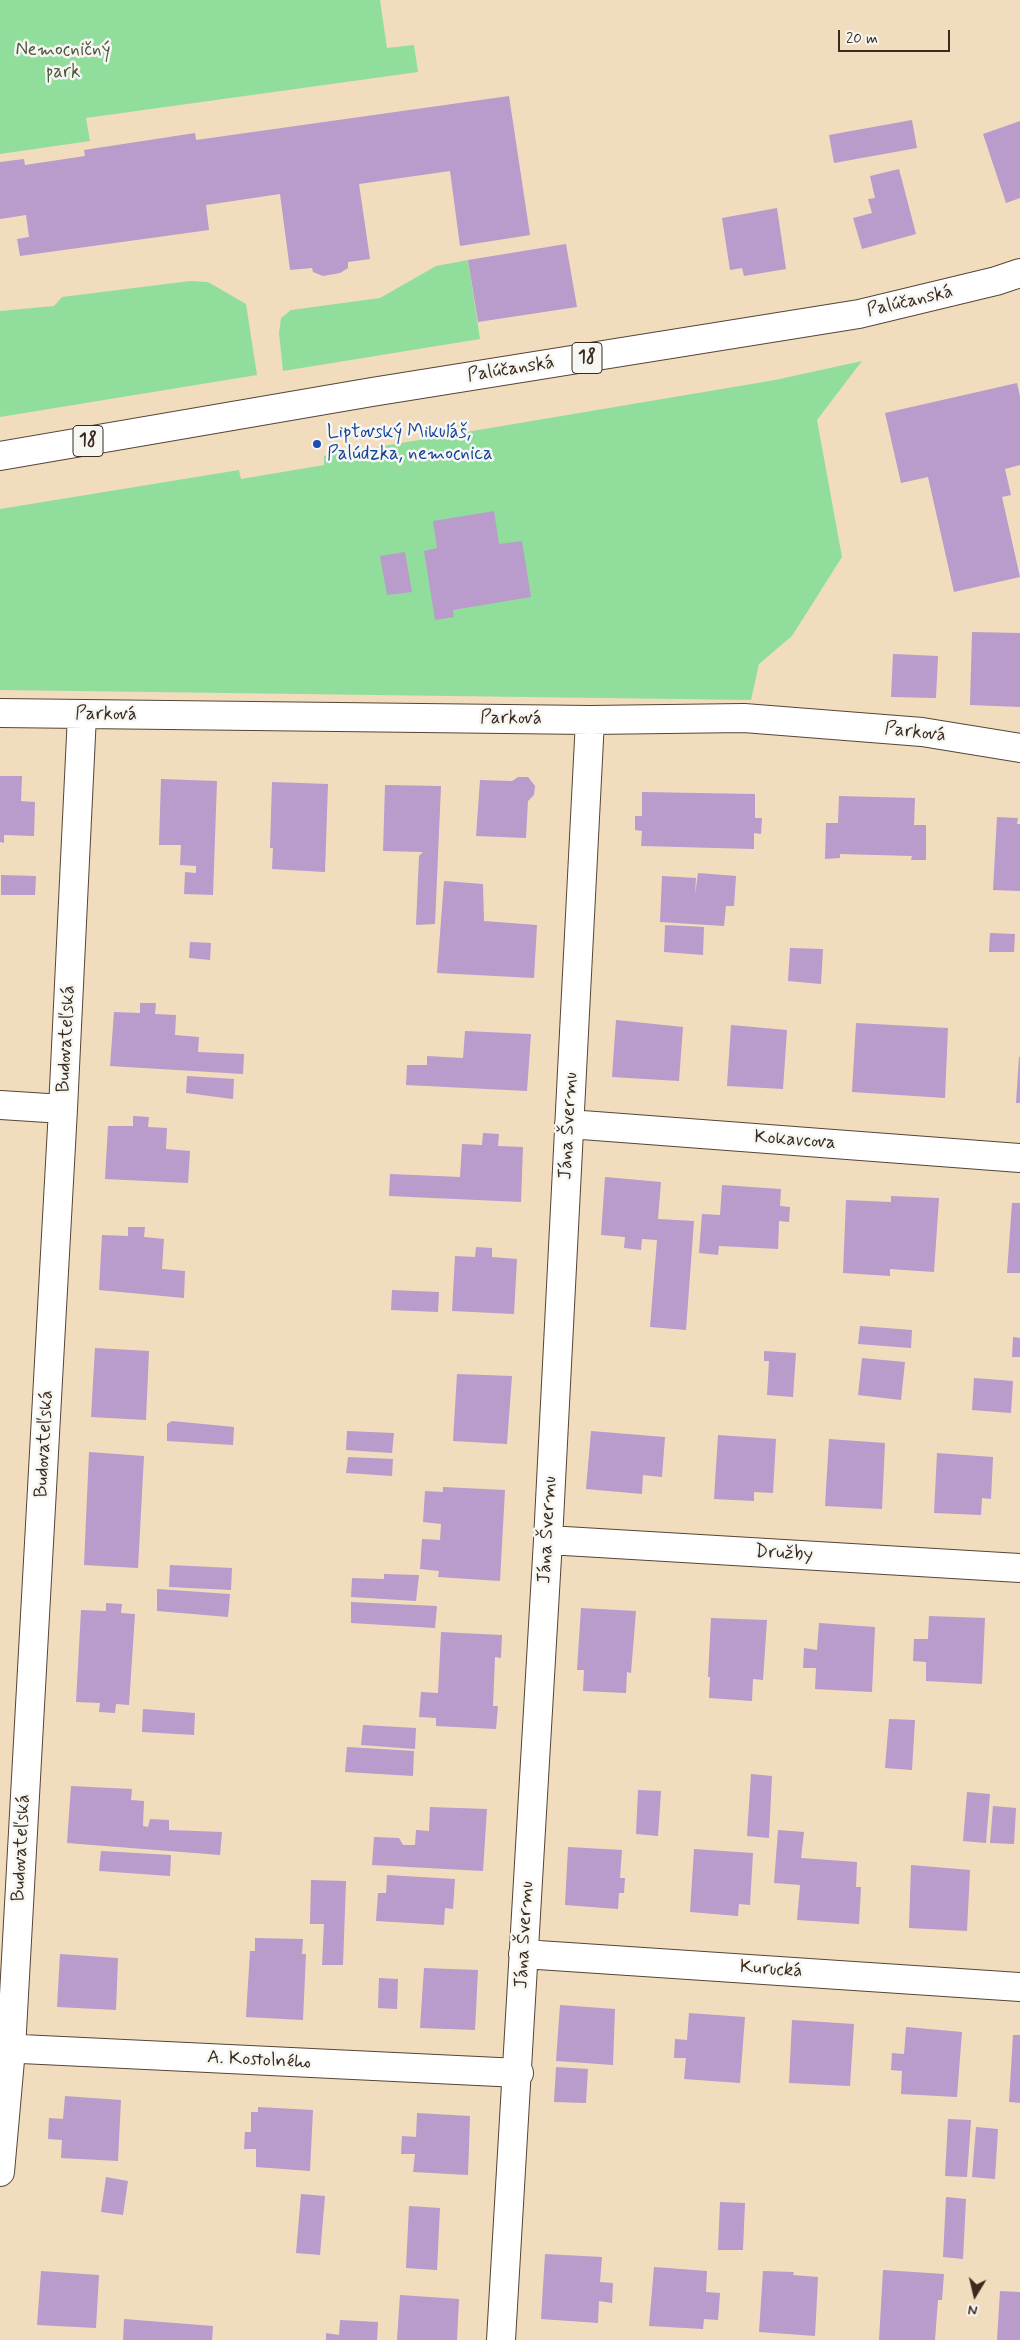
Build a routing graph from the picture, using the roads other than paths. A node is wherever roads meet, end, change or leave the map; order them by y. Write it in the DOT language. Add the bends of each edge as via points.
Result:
graph roads {
  1 [pos="1020,274"];
  2 [pos="0,456"];
  3 [pos="0,713"];
  4 [pos="82,715"];
  5 [pos="590,720"];
  6 [pos="1020,748"];
  7 [pos="0,1105"];
  8 [pos="63,1109"];
  9 [pos="569,1124"];
  10 [pos="1020,1158"];
  11 [pos="548,1540"];
  12 [pos="1020,1568"];
  13 [pos="523,1954"];
  14 [pos="1020,1987"];
  15 [pos="6,2048"];
  16 [pos="518,2073"];
  17 [pos="0,2172"];
  18 [pos="501,2340"];
  1 -- 2 [label="street, Palúčanská / 18" via="859,314"];
  3 -- 4 [label="street, Parková"];
  4 -- 5 [label="street, Parková"];
  4 -- 8 [label="street, Budovateľská"];
  5 -- 6 [label="street, Parková" via="744,718 922,732"];
  5 -- 9 [label="street, Jána Švermu"];
  7 -- 8 [label="street"];
  8 -- 15 [label="street, Budovateľská"];
  9 -- 10 [label="street, Kokavcova"];
  9 -- 11 [label="street, Jána Švermu"];
  11 -- 12 [label="street, Družby"];
  11 -- 13 [label="street, Jána Švermu"];
  13 -- 14 [label="street, Kurucká"];
  13 -- 16 [label="street, Jána Švermu"];
  15 -- 16 [label="street, A. Kostolného"];
  15 -- 17 [label="street, Budovateľská"];
  16 -- 18 [label="street, Jána Švermu"];
}
